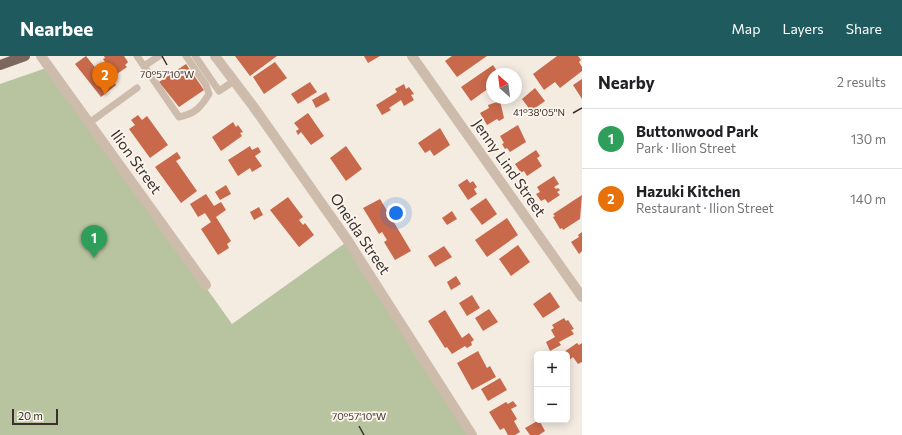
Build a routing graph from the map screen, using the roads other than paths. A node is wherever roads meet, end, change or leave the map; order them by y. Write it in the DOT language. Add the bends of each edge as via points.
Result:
graph roads {
  1 [pos="25,56"];
  2 [pos="42,56"];
  3 [pos="137,56"];
  4 [pos="160,56"];
  5 [pos="186,56"];
  6 [pos="195,56"];
  7 [pos="215,56"];
  8 [pos="412,56"];
  9 [pos="0,65"];
  10 [pos="144,66"];
  11 [pos="234,81"];
  12 [pos="137,88"];
  13 [pos="89,123"];
  14 [pos="206,285"];
  15 [pos="582,297"];
  16 [pos="472,435"];
  1 -- 9 [label="main road"];
  2 -- 13 [label="street, Ilion Street"];
  3 -- 10 [label="lane"];
  4 -- 10 [label="lane"];
  5 -- 10 [label="lane" via="206,85 209,94 200,109 179,117"];
  6 -- 11 [label="lane" via="219,91"];
  7 -- 11 [label="street, Oneida Street"];
  8 -- 15 [label="street, Jenny Lind Street"];
  11 -- 16 [label="street, Oneida Street" via="348,241"];
  12 -- 13 [label="lane"];
  13 -- 14 [label="street, Ilion Street"];
}
